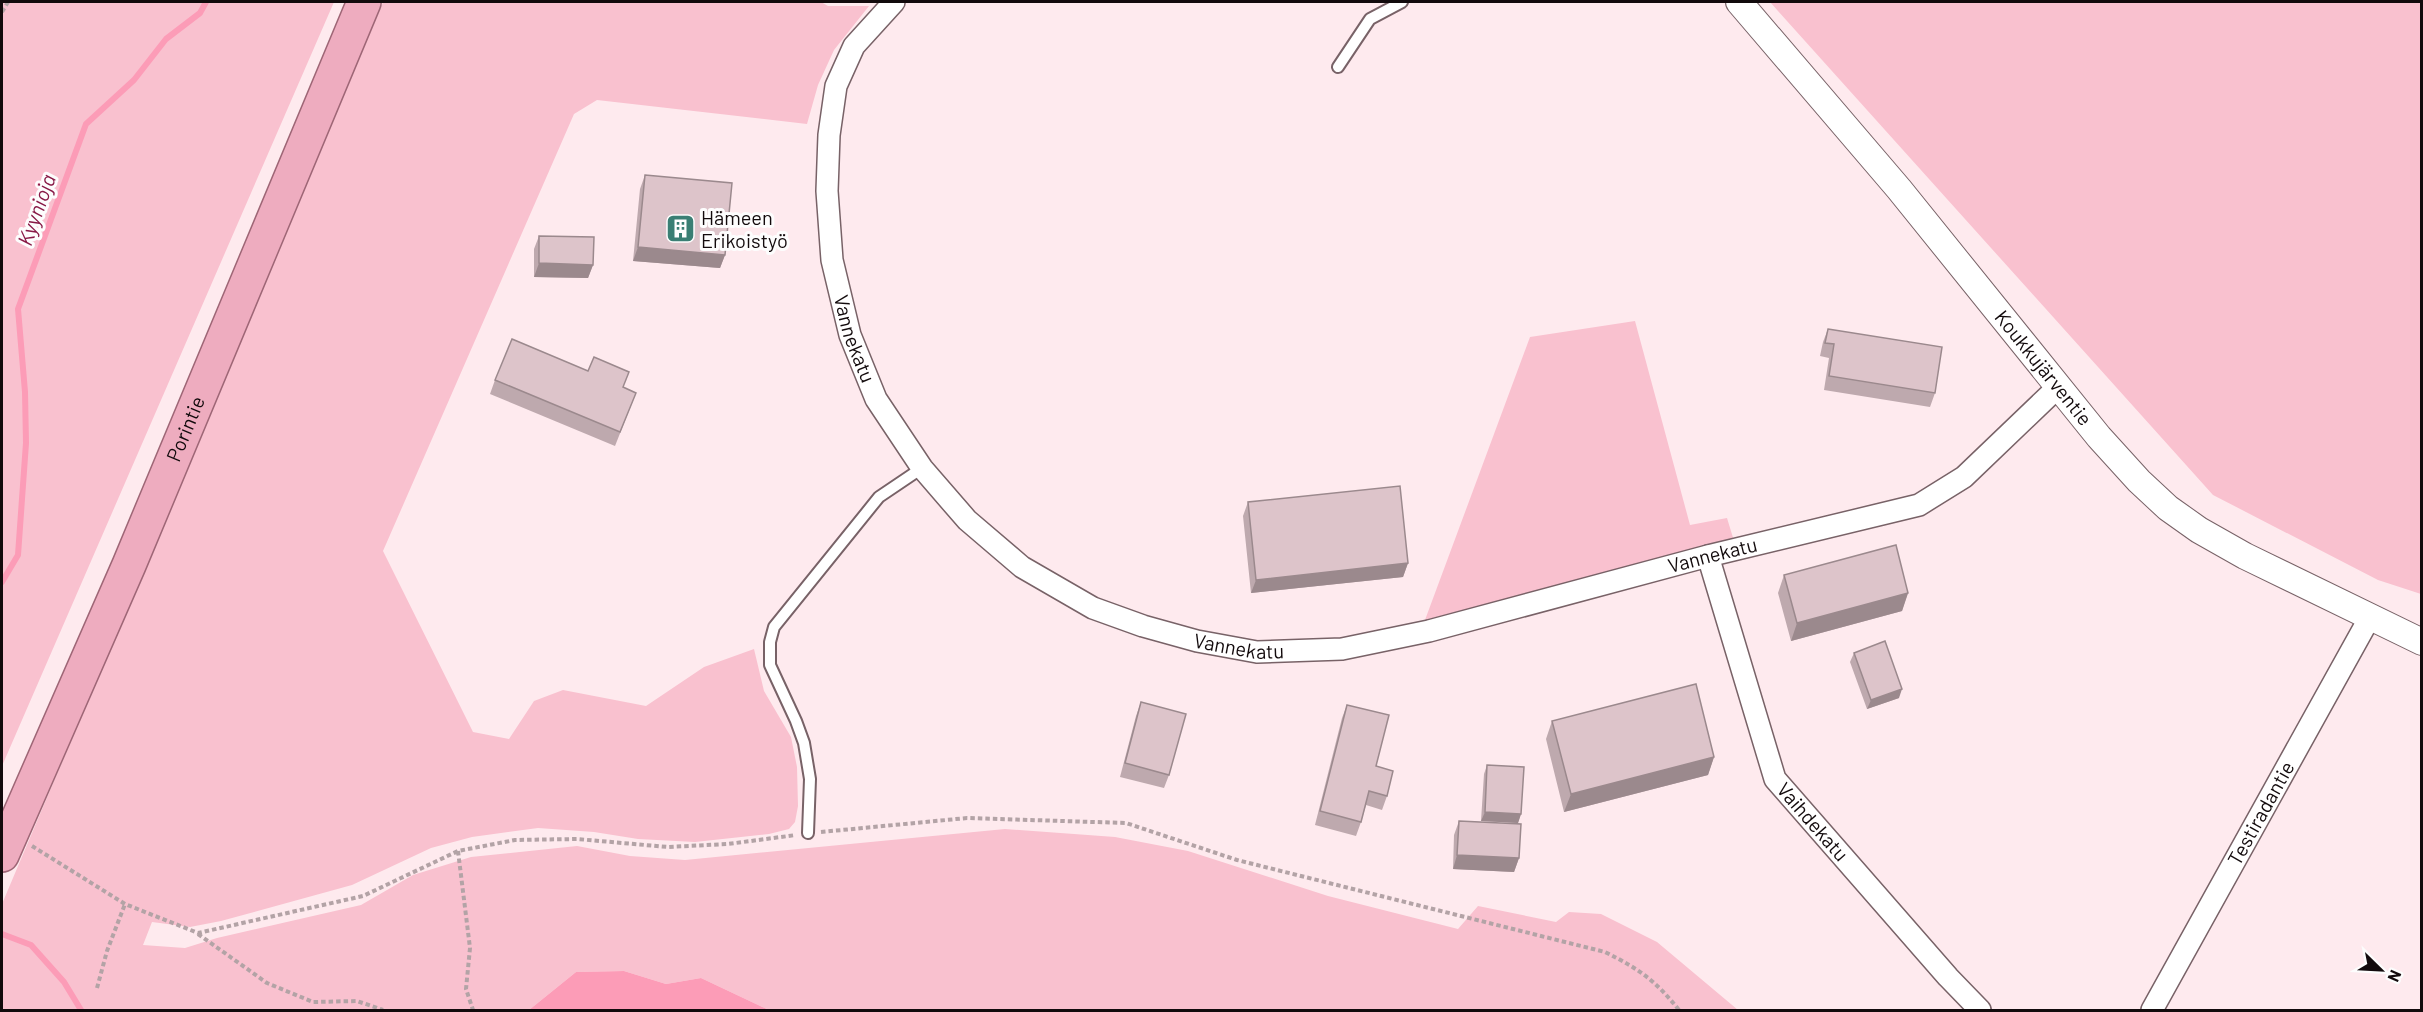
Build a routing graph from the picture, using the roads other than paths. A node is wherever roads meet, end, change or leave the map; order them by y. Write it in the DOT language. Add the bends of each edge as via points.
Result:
graph roads {
  1 [pos="364,2"];
  2 [pos="894,2"];
  3 [pos="1402,2"];
  4 [pos="1739,2"];
  5 [pos="1338,67"];
  6 [pos="2058,387"];
  7 [pos="922,468"];
  8 [pos="1708,556"];
  9 [pos="2370,617"];
  10 [pos="2421,642"];
  11 [pos="808,833"];
  12 [pos="6,844"];
  13 [pos="1980,1011"];
  14 [pos="2152,1011"];
  1 -- 12 [label="highway, Porintie" via="129,565"];
  2 -- 7 [label="street, Vannekatu" via="854,46 836,86 827,191 832,260 850,334 876,399"];
  3 -- 5 [label="lane" via="1370,19"];
  4 -- 6 [label="street, Koukkujärventie" via="1899,189"];
  6 -- 8 [label="street, Vannekatu" via="1964,477 1919,506"];
  6 -- 9 [label="street, Koukkujärventie" via="2099,437 2168,508 2245,556"];
  7 -- 8 [label="street, Vannekatu" via="967,520 1022,567 1093,608 1197,641 1257,652 1342,649 1429,631"];
  7 -- 11 [label="lane" via="879,497 774,627 770,665 804,743 810,779"];
  8 -- 13 [label="street, Vaihdekatu" via="1775,779"];
  9 -- 10 [label="street, Koukkujärventie"];
  9 -- 14 [label="street, Testiradantie"];
}
